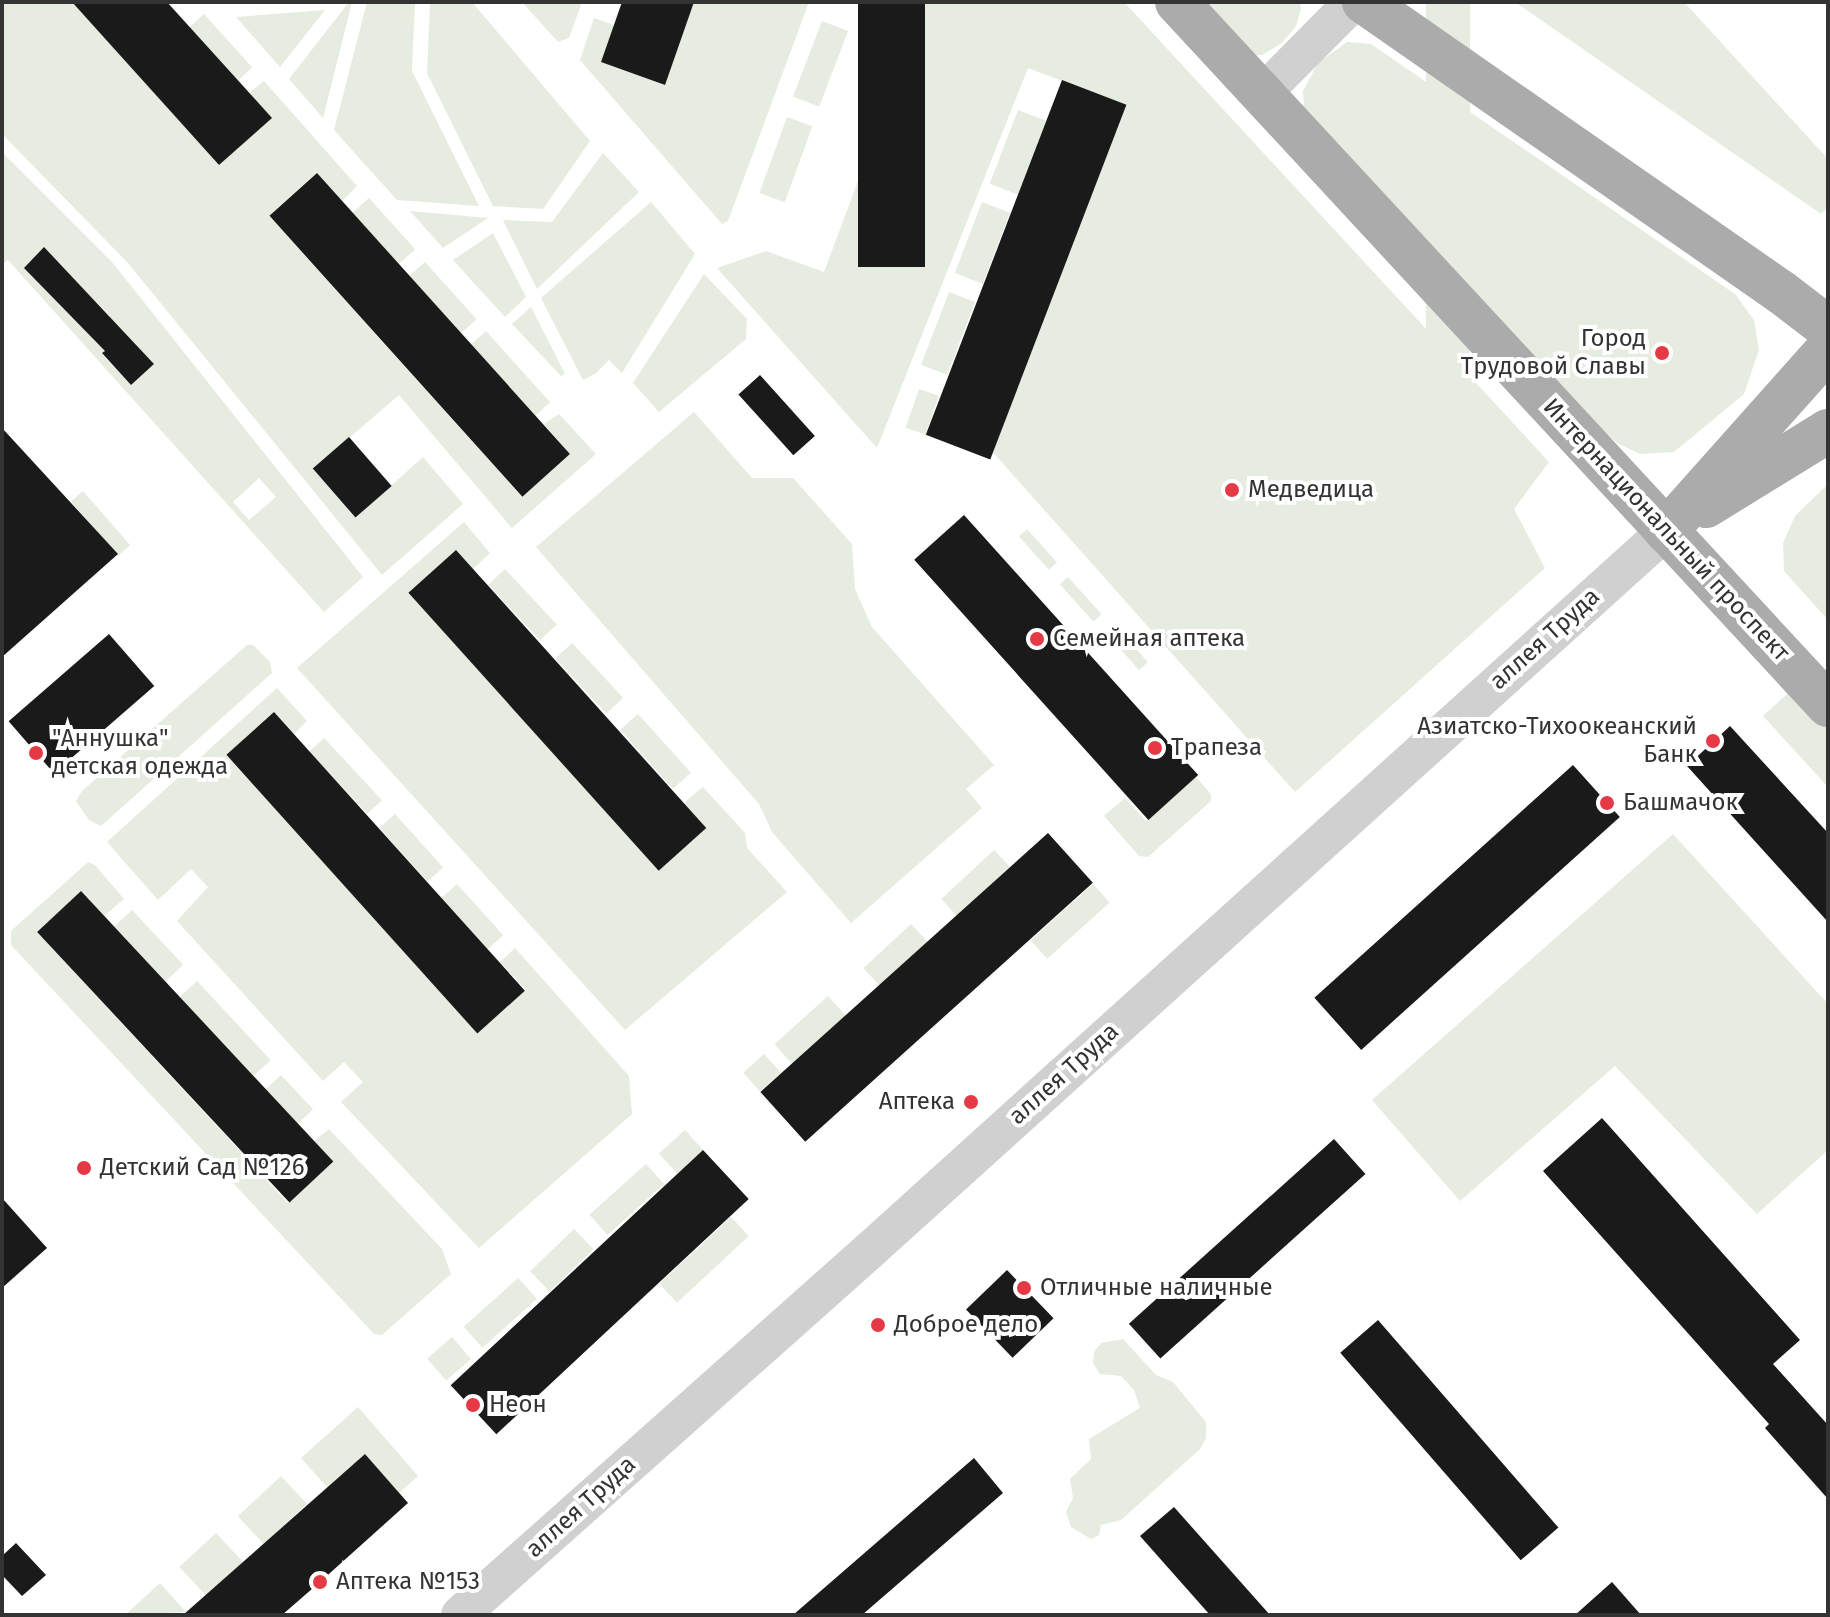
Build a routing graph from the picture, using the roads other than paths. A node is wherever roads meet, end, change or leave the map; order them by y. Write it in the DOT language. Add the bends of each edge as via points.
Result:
graph roads {
  1 [pos="1177,2"];
  2 [pos="1353,2"];
  3 [pos="1364,2"];
  4 [pos="1262,94"];
  5 [pos="1828,328"];
  6 [pos="1828,349"];
  7 [pos="1828,431"];
  8 [pos="1666,531"];
  9 [pos="1828,705"];
  10 [pos="460,1615"];
  1 -- 4 [label="main road, Интернациональный проспект"];
  2 -- 4 [label="street"];
  3 -- 5 [label="main road"];
  4 -- 8 [label="main road, Интернациональный проспект"];
  6 -- 8 [label="main road, аллея Труда"];
  7 -- 8 [label="main road, аллея Труда"];
  8 -- 9 [label="main road, Интернациональный проспект"];
  8 -- 10 [label="street, аллея Труда"];
}
